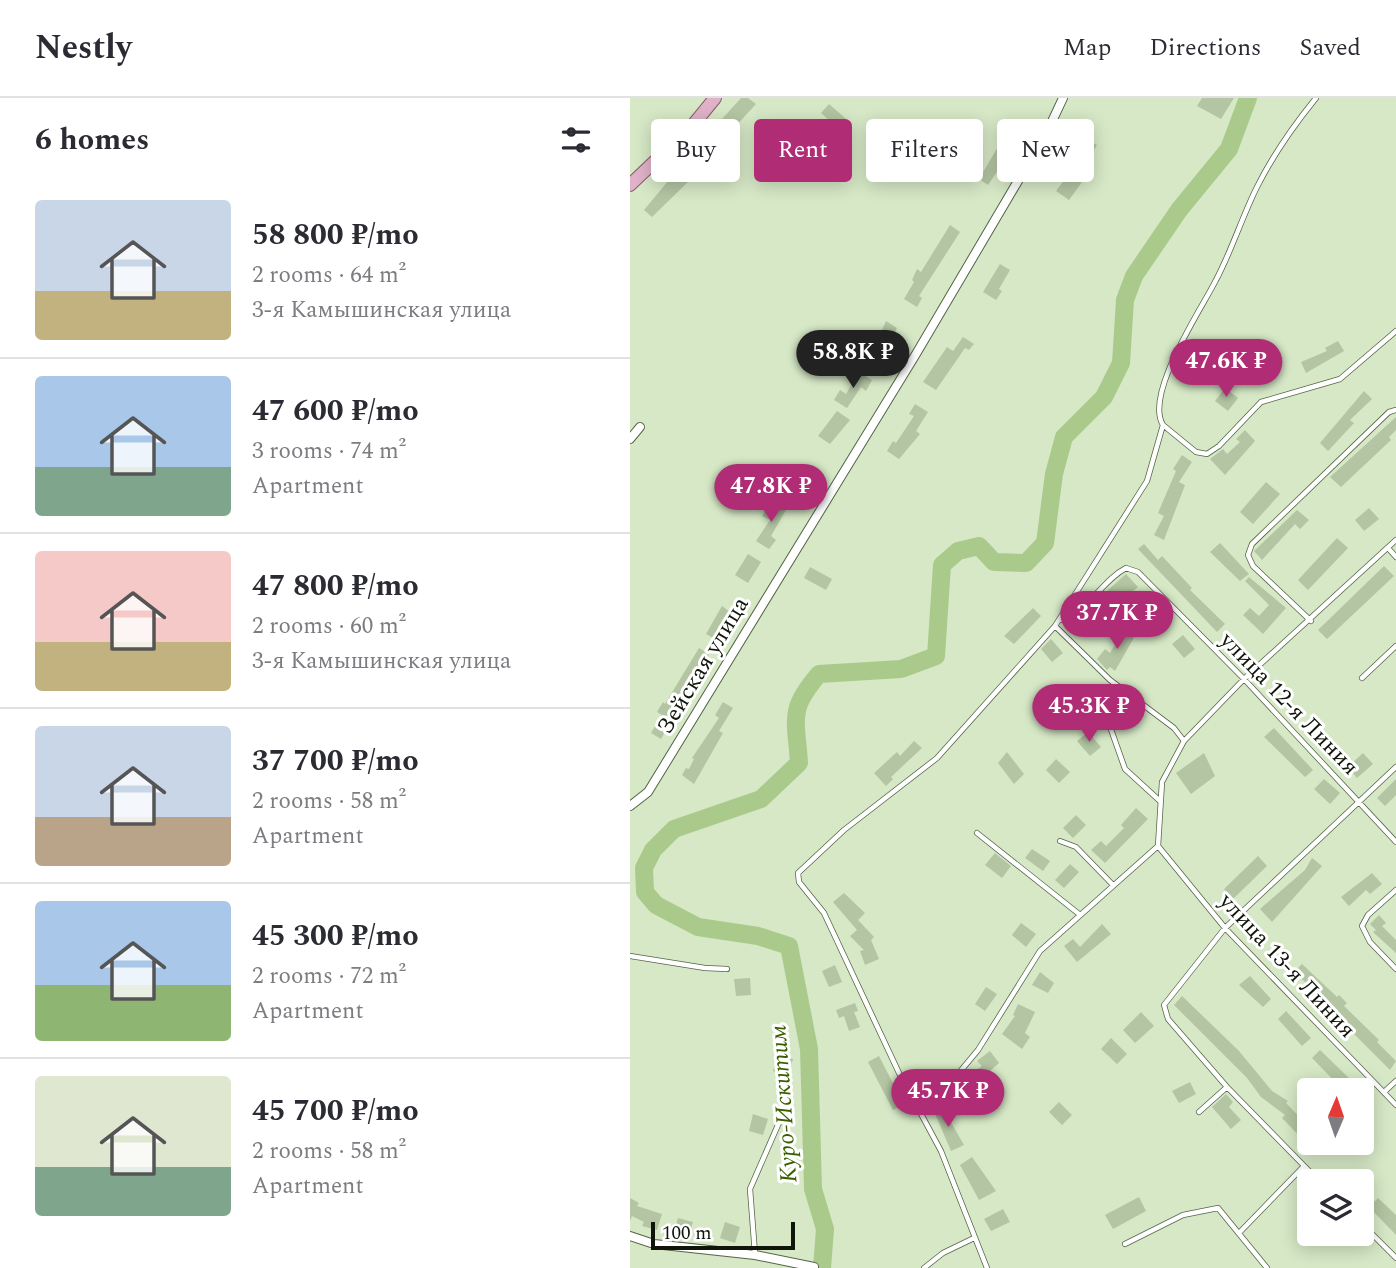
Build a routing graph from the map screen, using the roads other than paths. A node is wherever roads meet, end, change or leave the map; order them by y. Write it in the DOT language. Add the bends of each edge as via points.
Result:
graph roads {
  1 [pos="715,98"];
  2 [pos="1063,98"];
  3 [pos="1316,98"];
  4 [pos="630,185"];
  5 [pos="1396,331"];
  6 [pos="1396,410"];
  7 [pos="1163,425"];
  8 [pos="640,427"];
  9 [pos="630,439"];
  10 [pos="1396,540"];
  11 [pos="1388,548"];
  12 [pos="1396,557"];
  13 [pos="1060,620"];
  14 [pos="1311,621"];
  15 [pos="1055,626"];
  16 [pos="1396,646"];
  17 [pos="1362,678"];
  18 [pos="1244,679"];
  19 [pos="1108,721"];
  20 [pos="1184,741"];
  21 [pos="1396,767"];
  22 [pos="1160,802"];
  23 [pos="1359,802"];
  24 [pos="630,806"];
  25 [pos="977,833"];
  26 [pos="1060,841"];
  27 [pos="1396,842"];
  28 [pos="1158,846"];
  29 [pos="1113,885"];
  30 [pos="1396,890"];
  31 [pos="1079,914"];
  32 [pos="1225,928"];
  33 [pos="630,956"];
  34 [pos="727,969"];
  35 [pos="1396,969"];
  36 [pos="1396,1081"];
  37 [pos="1227,1087"];
  38 [pos="1384,1091"];
  39 [pos="788,1102"];
  40 [pos="1396,1105"];
  41 [pos="919,1110"];
  42 [pos="1199,1112"];
  43 [pos="1304,1166"];
  44 [pos="1307,1169"];
  45 [pos="1239,1233"];
  46 [pos="630,1236"];
  47 [pos="1374,1236"];
  48 [pos="974,1238"];
  49 [pos="1125,1244"];
  50 [pos="755,1255"];
  51 [pos="1396,1258"];
  52 [pos="814,1266"];
  53 [pos="924,1268"];
  54 [pos="988,1268"];
  55 [pos="1267,1268"];
  1 -- 4 [label="main road"];
  2 -- 24 [label="street, Зейская улица" via="922,344 648,792"];
  3 -- 7 [label="lane" via="1258,186 1191,325 1161,392 1158,417"];
  5 -- 7 [label="lane" via="1340,379 1261,402 1207,454 1196,452"];
  6 -- 14 [label="lane" via="1262,535 1248,555 1253,566"];
  7 -- 13 [label="lane" via="1147,481"];
  8 -- 9 [label="street"];
  10 -- 11 [label="lane"];
  11 -- 12 [label="lane"];
  11 -- 14 [label="lane"];
  13 -- 15 [label="lane"];
  13 -- 18 [label="lane, улица 12-я Линия" via="1083,608 1116,573 1126,568 1139,572"];
  14 -- 18 [label="lane"];
  15 -- 20 [label="lane" via="1110,680 1174,727"];
  15 -- 41 [label="lane" via="937,758 844,830 798,873 799,882 824,913"];
  16 -- 17 [label="lane"];
  18 -- 20 [label="lane"];
  18 -- 23 [label="lane, улица 12-я Линия"];
  19 -- 22 [label="lane" via="1125,769"];
  20 -- 22 [label="lane" via="1162,782"];
  21 -- 23 [label="lane"];
  22 -- 28 [label="lane"];
  23 -- 27 [label="lane, улица 12-я Линия"];
  23 -- 32 [label="lane"];
  25 -- 31 [label="lane"];
  26 -- 29 [label="lane" via="1076,847"];
  28 -- 29 [label="lane"];
  28 -- 32 [label="lane, улица 13-я Линия"];
  29 -- 31 [label="lane"];
  30 -- 35 [label="lane" via="1362,926 1370,942"];
  31 -- 41 [label="lane" via="1040,951 978,1050"];
  32 -- 37 [label="lane" via="1164,1005 1168,1018"];
  32 -- 38 [label="lane, улица 13-я Линия"];
  33 -- 34 [label="lane"];
  36 -- 38 [label="lane"];
  37 -- 42 [label="lane"];
  37 -- 43 [label="lane"];
  38 -- 40 [label="lane, улица 13-я Линия"];
  39 -- 50 [label="lane" via="750,1189"];
  41 -- 48 [label="lane" via="941,1151"];
  43 -- 44 [label="lane"];
  43 -- 45 [label="lane"];
  45 -- 49 [label="lane" via="1218,1208 1182,1216"];
  45 -- 55 [label="lane"];
  46 -- 50 [label="street" via="654,1244"];
  47 -- 51 [label="lane"];
  48 -- 53 [label="lane"];
  48 -- 54 [label="lane"];
  50 -- 52 [label="street"];
}
